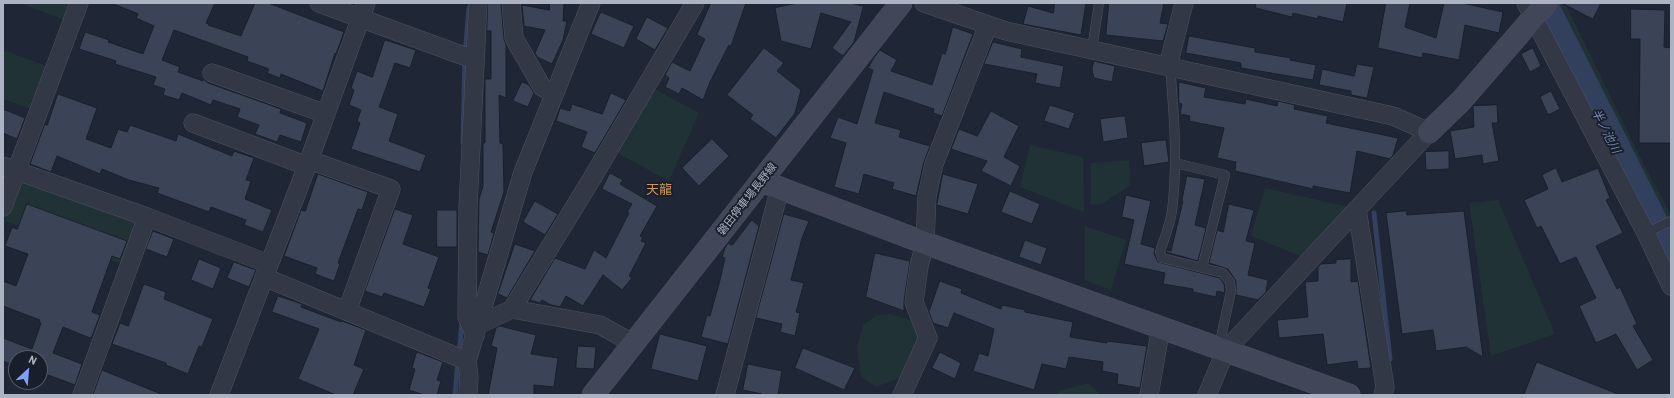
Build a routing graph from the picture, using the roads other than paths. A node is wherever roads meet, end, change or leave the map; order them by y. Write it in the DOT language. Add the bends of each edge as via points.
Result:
graph roads {
  1 [pos="79,3"];
  2 [pos="319,3"];
  3 [pos="478,3"];
  4 [pos="511,3"];
  5 [pos="590,3"];
  6 [pos="695,3"];
  7 [pos="901,3"];
  8 [pos="924,3"];
  9 [pos="1098,3"];
  10 [pos="1184,3"];
  11 [pos="1535,8"];
  12 [pos="363,11"];
  13 [pos="988,25"];
  14 [pos="1092,49"];
  15 [pos="475,60"];
  16 [pos="1169,66"];
  17 [pos="212,73"];
  18 [pos="554,94"];
  19 [pos="326,114"];
  20 [pos="193,123"];
  21 [pos="1429,132"];
  22 [pos="308,163"];
  23 [pos="1175,163"];
  24 [pos="10,168"];
  25 [pos="771,185"];
  26 [pos="3,207"];
  27 [pos="1357,209"];
  28 [pos="147,217"];
  29 [pos="1671,221"];
  30 [pos="1646,233"];
  31 [pos="925,243"];
  32 [pos="1202,268"];
  33 [pos="266,271"];
  34 [pos="1671,286"];
  35 [pos="512,309"];
  36 [pos="347,311"];
  37 [pos="1161,327"];
  38 [pos="477,331"];
  39 [pos="634,344"];
  40 [pos="1222,349"];
  41 [pos="467,361"];
  42 [pos="82,395"];
  43 [pos="219,395"];
  44 [pos="468,395"];
  45 [pos="593,395"];
  46 [pos="725,395"];
  47 [pos="902,395"];
  48 [pos="1149,395"];
  49 [pos="1207,395"];
  50 [pos="1349,395"];
  51 [pos="1383,395"];
  1 -- 24 [label="street"];
  2 -- 12 [label="street"];
  3 -- 15 [label="street"];
  4 -- 18 [label="street" via="514,38 542,87"];
  5 -- 18 [label="street"];
  6 -- 35 [label="street" via="594,176"];
  7 -- 25 [label="street, 磐田停車場長野線"];
  8 -- 13 [label="street"];
  9 -- 14 [label="lane"];
  10 -- 16 [label="street"];
  11 -- 21 [label="street" via="1461,100"];
  11 -- 30 [label="street"];
  12 -- 15 [label="street"];
  12 -- 19 [label="street"];
  13 -- 14 [label="street"];
  13 -- 31 [label="street" via="934,164 927,196"];
  14 -- 16 [label="street"];
  15 -- 38 [label="street" via="466,317"];
  16 -- 21 [label="street" via="1393,116"];
  16 -- 23 [label="lane"];
  17 -- 19 [label="street"];
  18 -- 38 [label="street" via="523,172"];
  19 -- 22 [label="street"];
  20 -- 22 [label="street"];
  21 -- 27 [label="street"];
  22 -- 33 [label="street"];
  22 -- 36 [label="street" via="390,190"];
  23 -- 32 [label="lane" via="1172,212 1160,252 1162,258"];
  23 -- 32 [label="lane" via="1225,176"];
  24 -- 26 [label="street"];
  24 -- 28 [label="street"];
  25 -- 31 [label="street"];
  25 -- 39 [label="street, 磐田停車場長野線"];
  25 -- 46 [label="street"];
  27 -- 40 [label="street"];
  27 -- 51 [label="street" via="1385,387"];
  28 -- 33 [label="street"];
  28 -- 42 [label="street"];
  29 -- 30 [label="lane"];
  30 -- 34 [label="street"];
  31 -- 37 [label="street"];
  31 -- 47 [label="street" via="914,302 928,338"];
  32 -- 40 [label="lane" via="1223,273 1230,282 1231,291"];
  33 -- 36 [label="street"];
  33 -- 43 [label="street"];
  35 -- 38 [label="street"];
  35 -- 39 [label="street" via="600,325"];
  36 -- 41 [label="street"];
  37 -- 40 [label="street"];
  37 -- 48 [label="street"];
  38 -- 41 [label="street"];
  39 -- 45 [label="street, 磐田停車場長野線"];
  40 -- 49 [label="street"];
  40 -- 50 [label="street"];
  41 -- 44 [label="street"];
}
